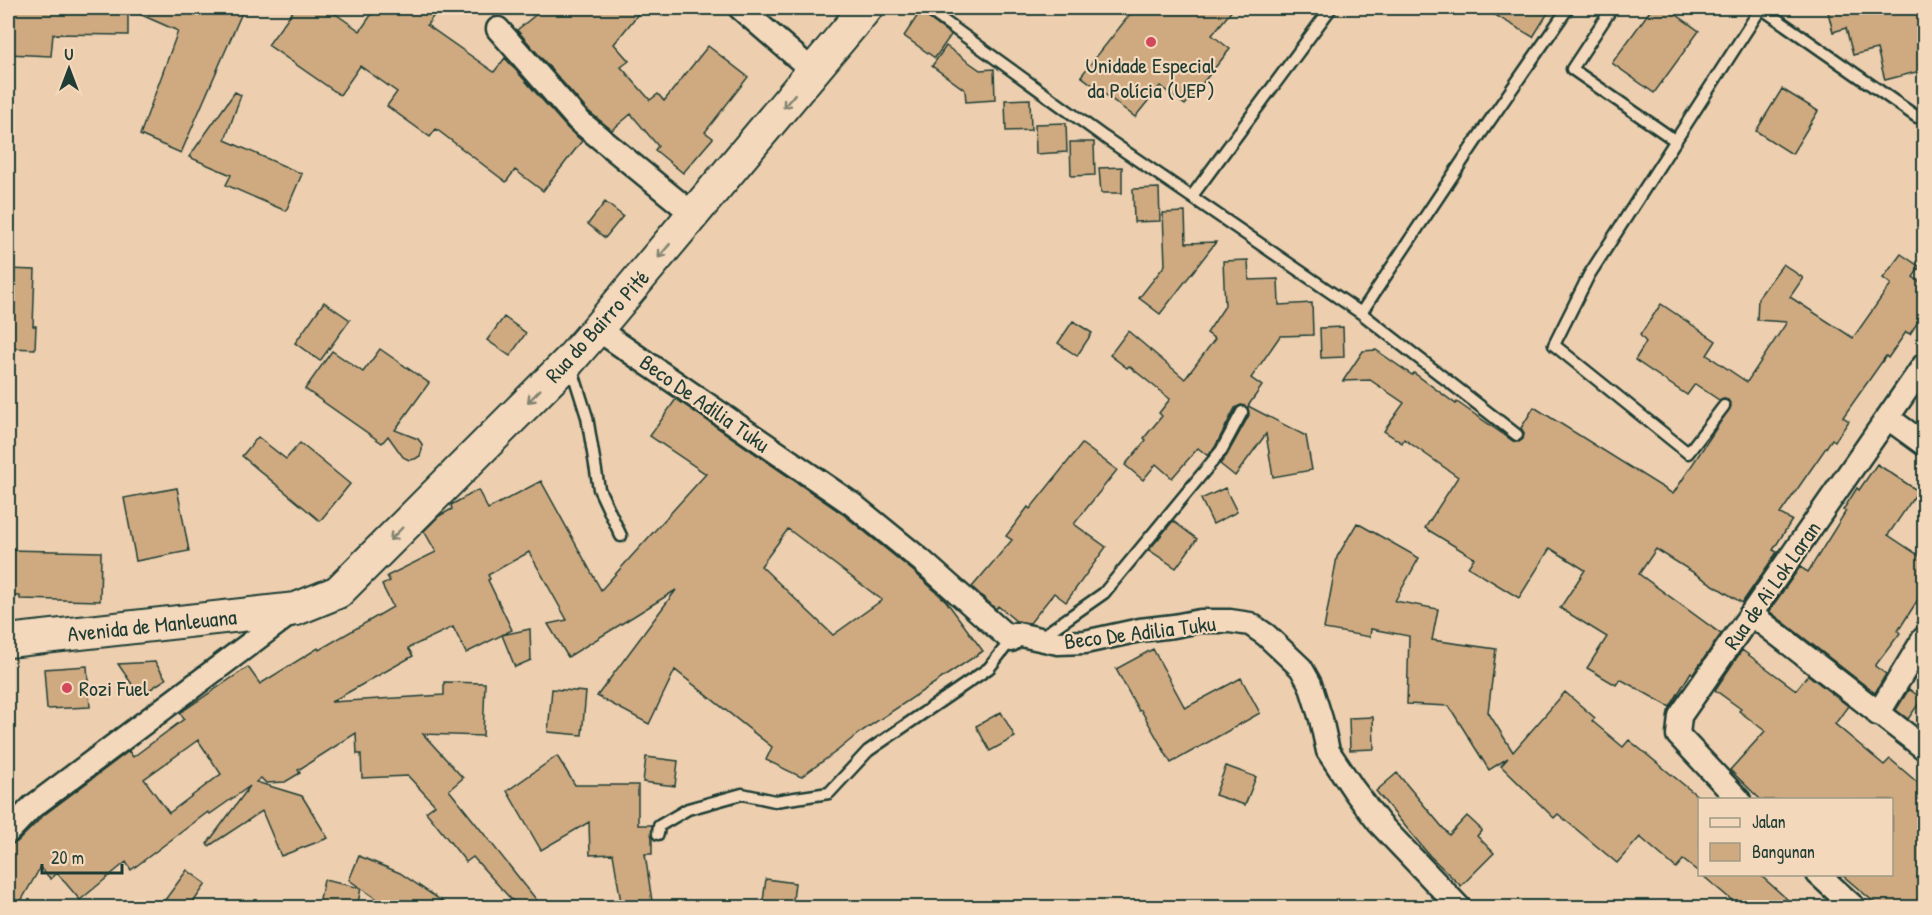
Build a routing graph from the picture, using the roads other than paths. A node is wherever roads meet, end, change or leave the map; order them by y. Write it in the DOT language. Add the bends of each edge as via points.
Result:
graph roads {
  1 [pos="740,8"];
  2 [pos="867,8"];
  3 [pos="926,8"];
  4 [pos="1331,8"];
  5 [pos="1568,8"];
  6 [pos="1612,8"];
  7 [pos="1761,8"];
  8 [pos="498,28"];
  9 [pos="814,72"];
  10 [pos="1917,117"];
  11 [pos="1676,141"];
  12 [pos="1192,196"];
  13 [pos="694,215"];
  14 [pos="1361,313"];
  15 [pos="597,330"];
  16 [pos="570,360"];
  17 [pos="1924,364"];
  18 [pos="1724,406"];
  19 [pos="1242,412"];
  20 [pos="1888,418"];
  21 [pos="1517,435"];
  22 [pos="1924,444"];
  23 [pos="621,536"];
  24 [pos="296,609"];
  25 [pos="1751,614"];
  26 [pos="1924,638"];
  27 [pos="1038,639"];
  28 [pos="1011,640"];
  29 [pos="8,641"];
  30 [pos="1878,714"];
  31 [pos="1924,748"];
  32 [pos="1737,798"];
  33 [pos="8,832"];
  34 [pos="658,834"];
  35 [pos="1820,876"];
  36 [pos="1460,908"];
  37 [pos="1855,908"];
  1 -- 9 [label="street"];
  2 -- 9 [label="main road, Rua do Bairro Pité"];
  3 -- 12 [label="lane"];
  4 -- 12 [label="lane"];
  5 -- 14 [label="lane"];
  6 -- 11 [label="lane" via="1572,69"];
  7 -- 10 [label="lane"];
  7 -- 11 [label="lane"];
  8 -- 13 [label="street" via="579,120"];
  9 -- 13 [label="main road, Rua do Bairro Pité, one-way"];
  11 -- 18 [label="lane" via="1589,275 1554,345 1688,453"];
  12 -- 14 [label="lane"];
  13 -- 15 [label="main road, Rua do Bairro Pité, one-way"];
  14 -- 21 [label="lane"];
  15 -- 16 [label="main road, Rua do Bairro Pité"];
  15 -- 28 [label="street, Beco De Adilia Tuku" via="852,504"];
  16 -- 23 [label="lane" via="587,417 599,489"];
  16 -- 24 [label="main road, Rua do Bairro Pité, one-way" via="338,592"];
  17 -- 20 [label="street, Rua de Ai Lok Laran"];
  19 -- 27 [label="lane" via="1221,451 1104,593"];
  20 -- 22 [label="street"];
  20 -- 25 [label="street, Rua de Ai Lok Laran"];
  24 -- 29 [label="main road, Avenida de Manleuana"];
  24 -- 33 [label="street" via="32,807"];
  25 -- 30 [label="street"];
  25 -- 32 [label="street, Rua de Ai Lok Laran" via="1680,716 1678,735"];
  26 -- 30 [label="street"];
  27 -- 28 [label="street, Beco De Adilia Tuku" via="1017,634"];
  27 -- 36 [label="street, Beco De Adilia Tuku" via="1085,642 1200,621 1250,624 1301,668 1310,684 1328,751 1354,790 1379,823"];
  28 -- 34 [label="lane" via="989,668 868,750 829,794 775,801 742,794 688,808 659,826"];
  30 -- 31 [label="street"];
  35 -- 37 [label="street"];
}
